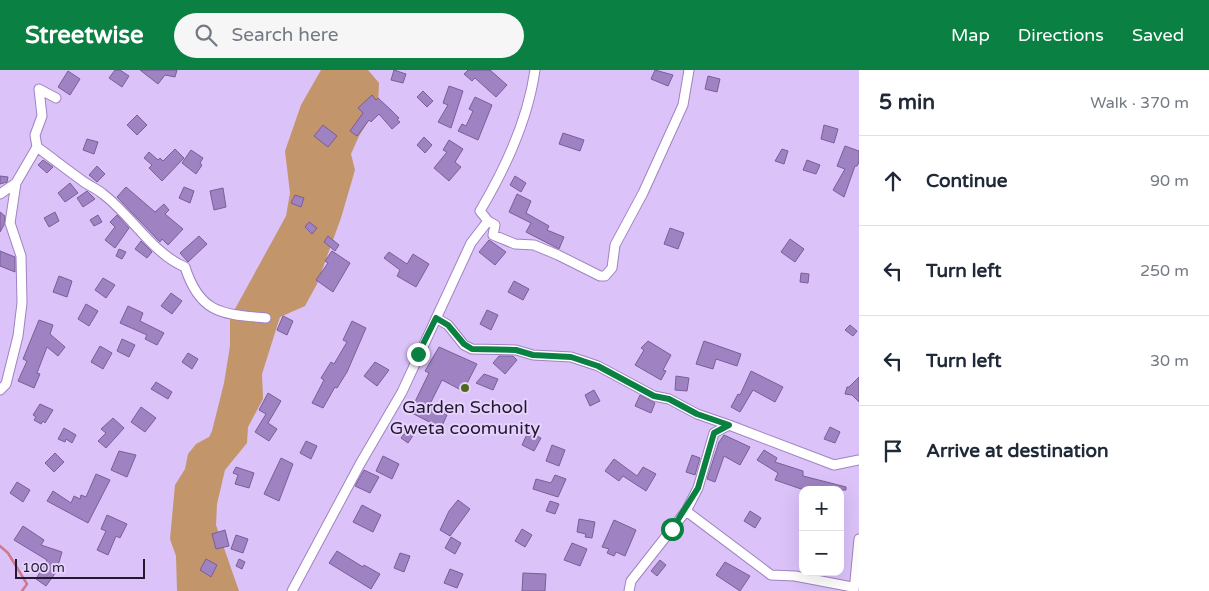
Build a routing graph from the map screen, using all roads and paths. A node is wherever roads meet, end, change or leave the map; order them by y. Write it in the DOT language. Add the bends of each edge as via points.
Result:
graph roads {
  1 [pos="535,70"];
  2 [pos="689,70"];
  3 [pos="56,98"];
  4 [pos="37,147"];
  5 [pos="16,183"];
  6 [pos="0,194"];
  7 [pos="488,221"];
  8 [pos="266,318"];
  9 [pos="436,318"];
  10 [pos="0,390"];
  11 [pos="729,425"];
  12 [pos="859,460"];
  13 [pos="686,510"];
  14 [pos="859,540"];
  15 [pos="853,589"];
  16 [pos="292,591"];
  17 [pos="629,591"];
  1 -- 7 [label="street" via="516,138 480,211"];
  2 -- 7 [label="street" via="683,105 615,245 612,268 605,276 534,246 515,244 494,235 495,225"];
  3 -- 4 [label="street" via="39,89 42,116 35,134"];
  4 -- 5 [label="street"];
  4 -- 8 [label="street" via="103,193 134,222 145,238 172,262 185,267 189,281 210,308"];
  5 -- 6 [label="street"];
  5 -- 10 [label="street" via="10,223 20,256 22,303 6,384"];
  7 -- 9 [label="street" via="471,243"];
  9 -- 11 [label="street" via="448,325 472,349 516,350 533,355 571,357 598,366 654,396 669,399 697,414"];
  9 -- 16 [label="street" via="402,392"];
  11 -- 12 [label="street" via="834,465"];
  11 -- 13 [label="street" via="714,433 698,488"];
  13 -- 15 [label="street" via="771,575 795,576"];
  13 -- 17 [label="street" via="631,581"];
  14 -- 15 [label="street"];
}
